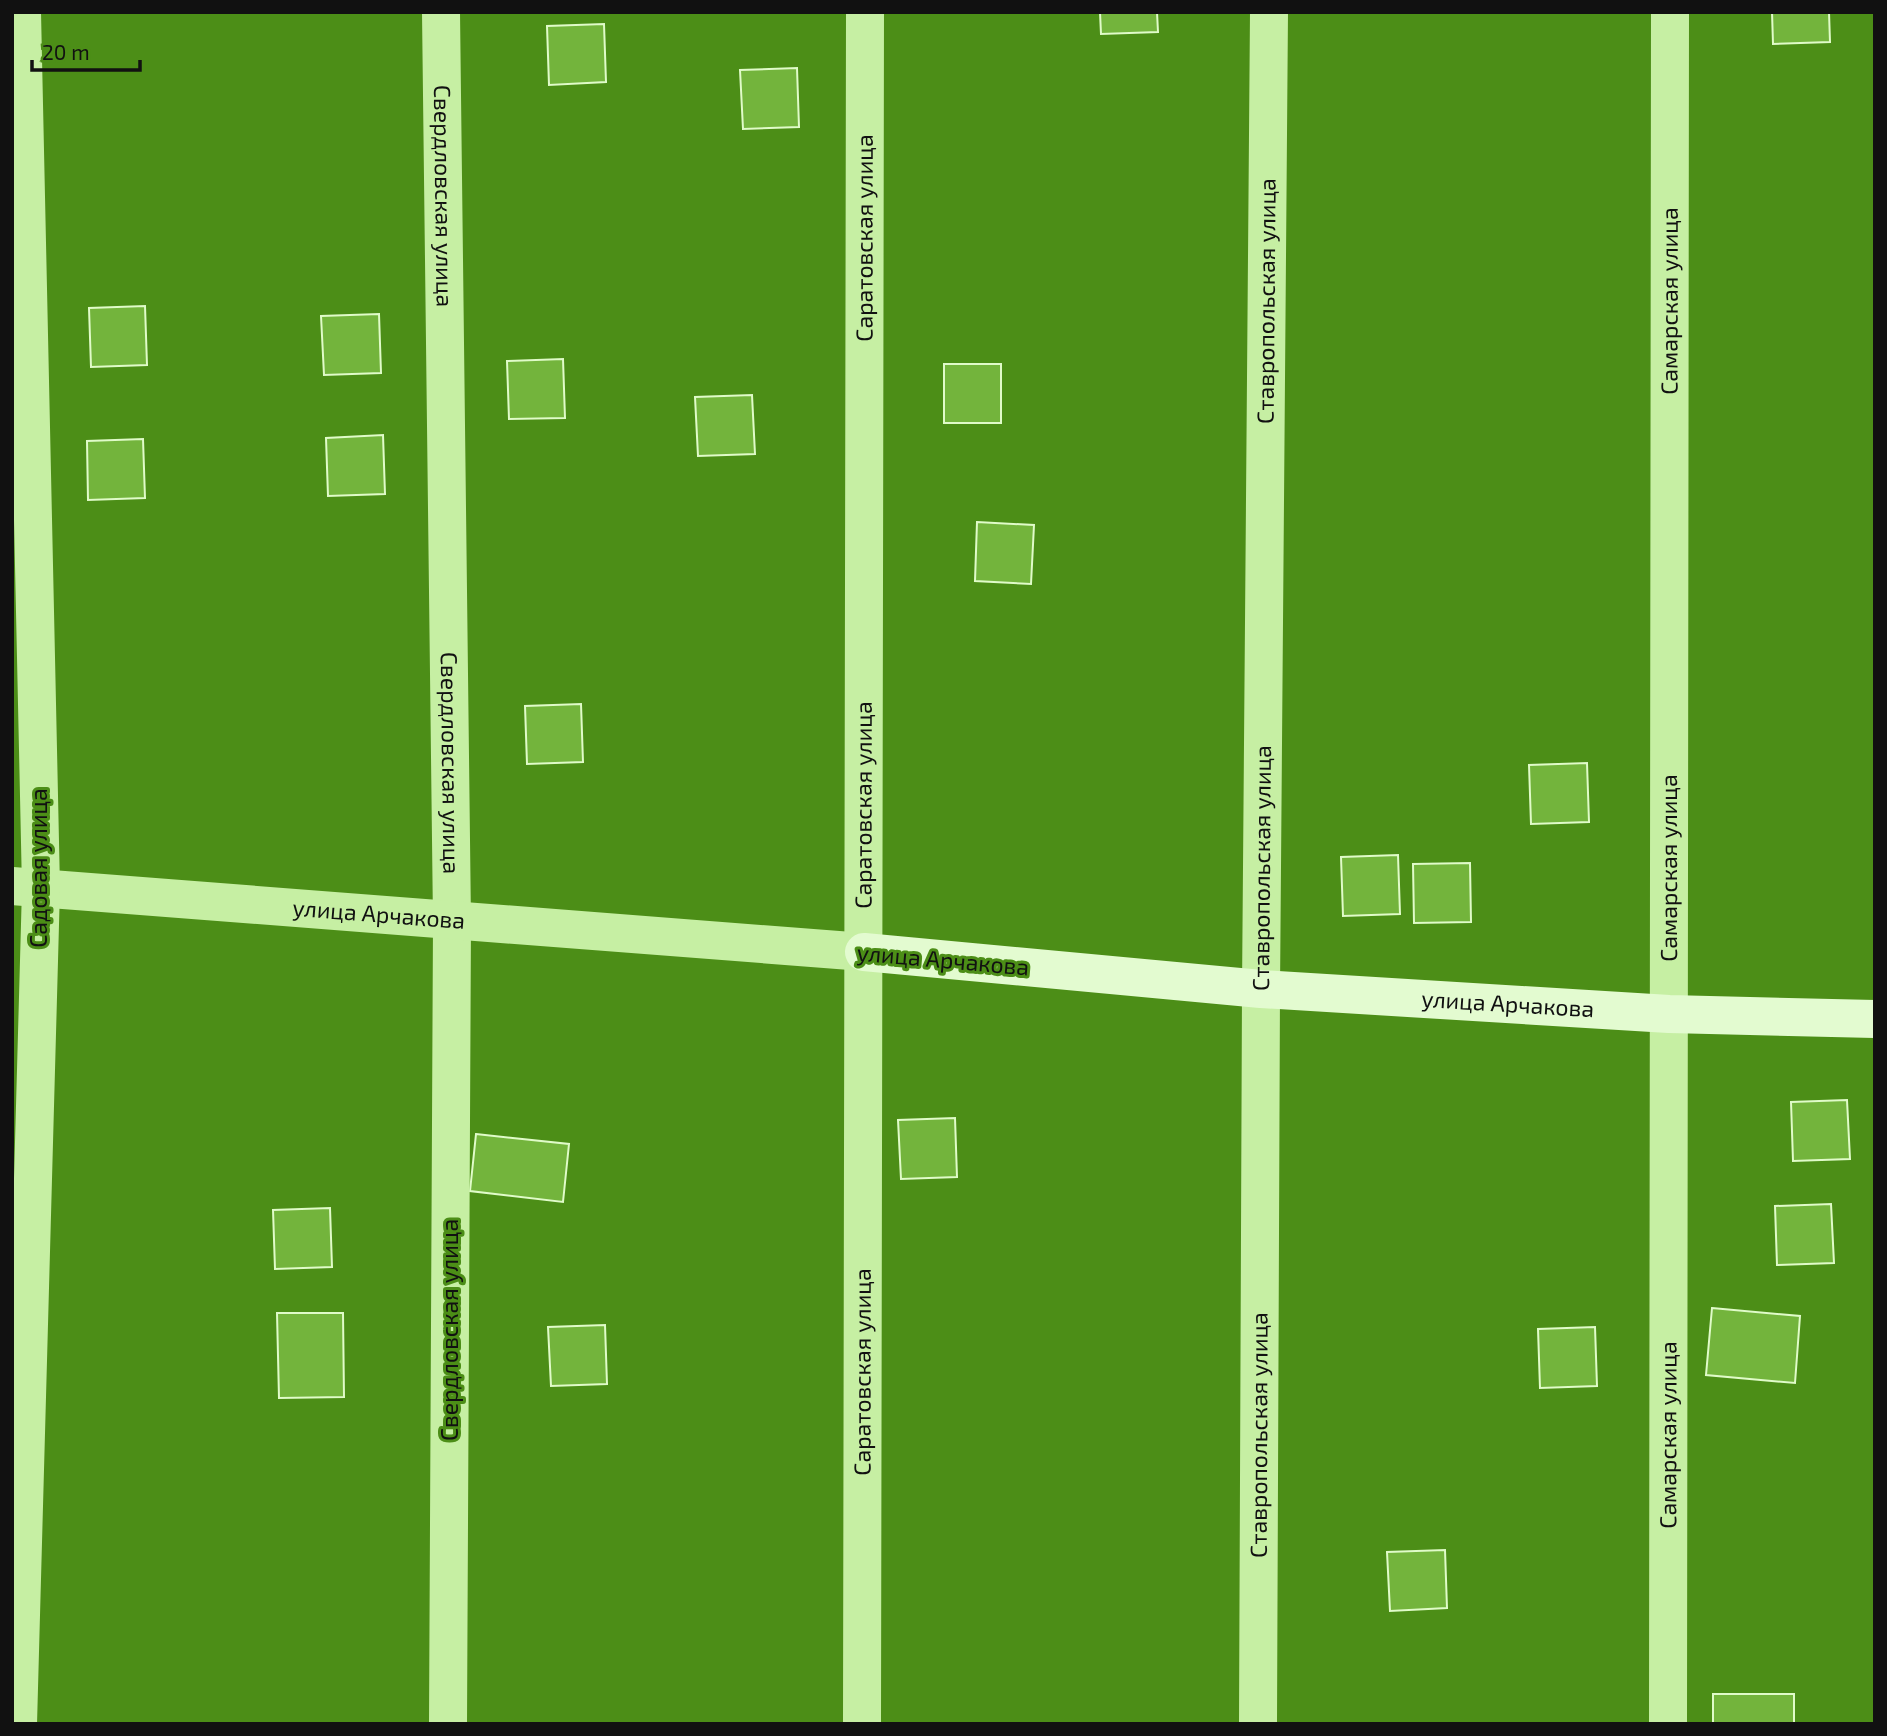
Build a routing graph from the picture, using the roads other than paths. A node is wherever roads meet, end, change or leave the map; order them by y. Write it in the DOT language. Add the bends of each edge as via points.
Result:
graph roads {
  1 [pos="22,12"];
  2 [pos="441,12"];
  3 [pos="865,12"];
  4 [pos="1269,12"];
  5 [pos="1670,12"];
  6 [pos="27,887"];
  7 [pos="452,922"];
  8 [pos="864,953"];
  9 [pos="1261,989"];
  10 [pos="1669,1014"];
  11 [pos="1875,1019"];
  12 [pos="18,1724"];
  13 [pos="448,1724"];
  14 [pos="862,1724"];
  15 [pos="1258,1724"];
  16 [pos="1668,1724"];
  1 -- 6 [label="street, Садовая улица"];
  2 -- 7 [label="street, Свердловская улица"];
  3 -- 8 [label="street, Саратовская улица"];
  4 -- 9 [label="street, Ставропольская улица"];
  5 -- 10 [label="street, Самарская улица"];
  6 -- 7 [label="street, улица Арчакова"];
  6 -- 12 [label="street, Садовая улица"];
  7 -- 8 [label="street, улица Арчакова"];
  7 -- 13 [label="street, Свердловская улица"];
  8 -- 9 [label="street, улица Арчакова"];
  8 -- 14 [label="street, Саратовская улица"];
  9 -- 10 [label="street, улица Арчакова"];
  9 -- 15 [label="street, Ставропольская улица"];
  10 -- 11 [label="street, улица Арчакова"];
  10 -- 16 [label="street, Самарская улица"];
}
